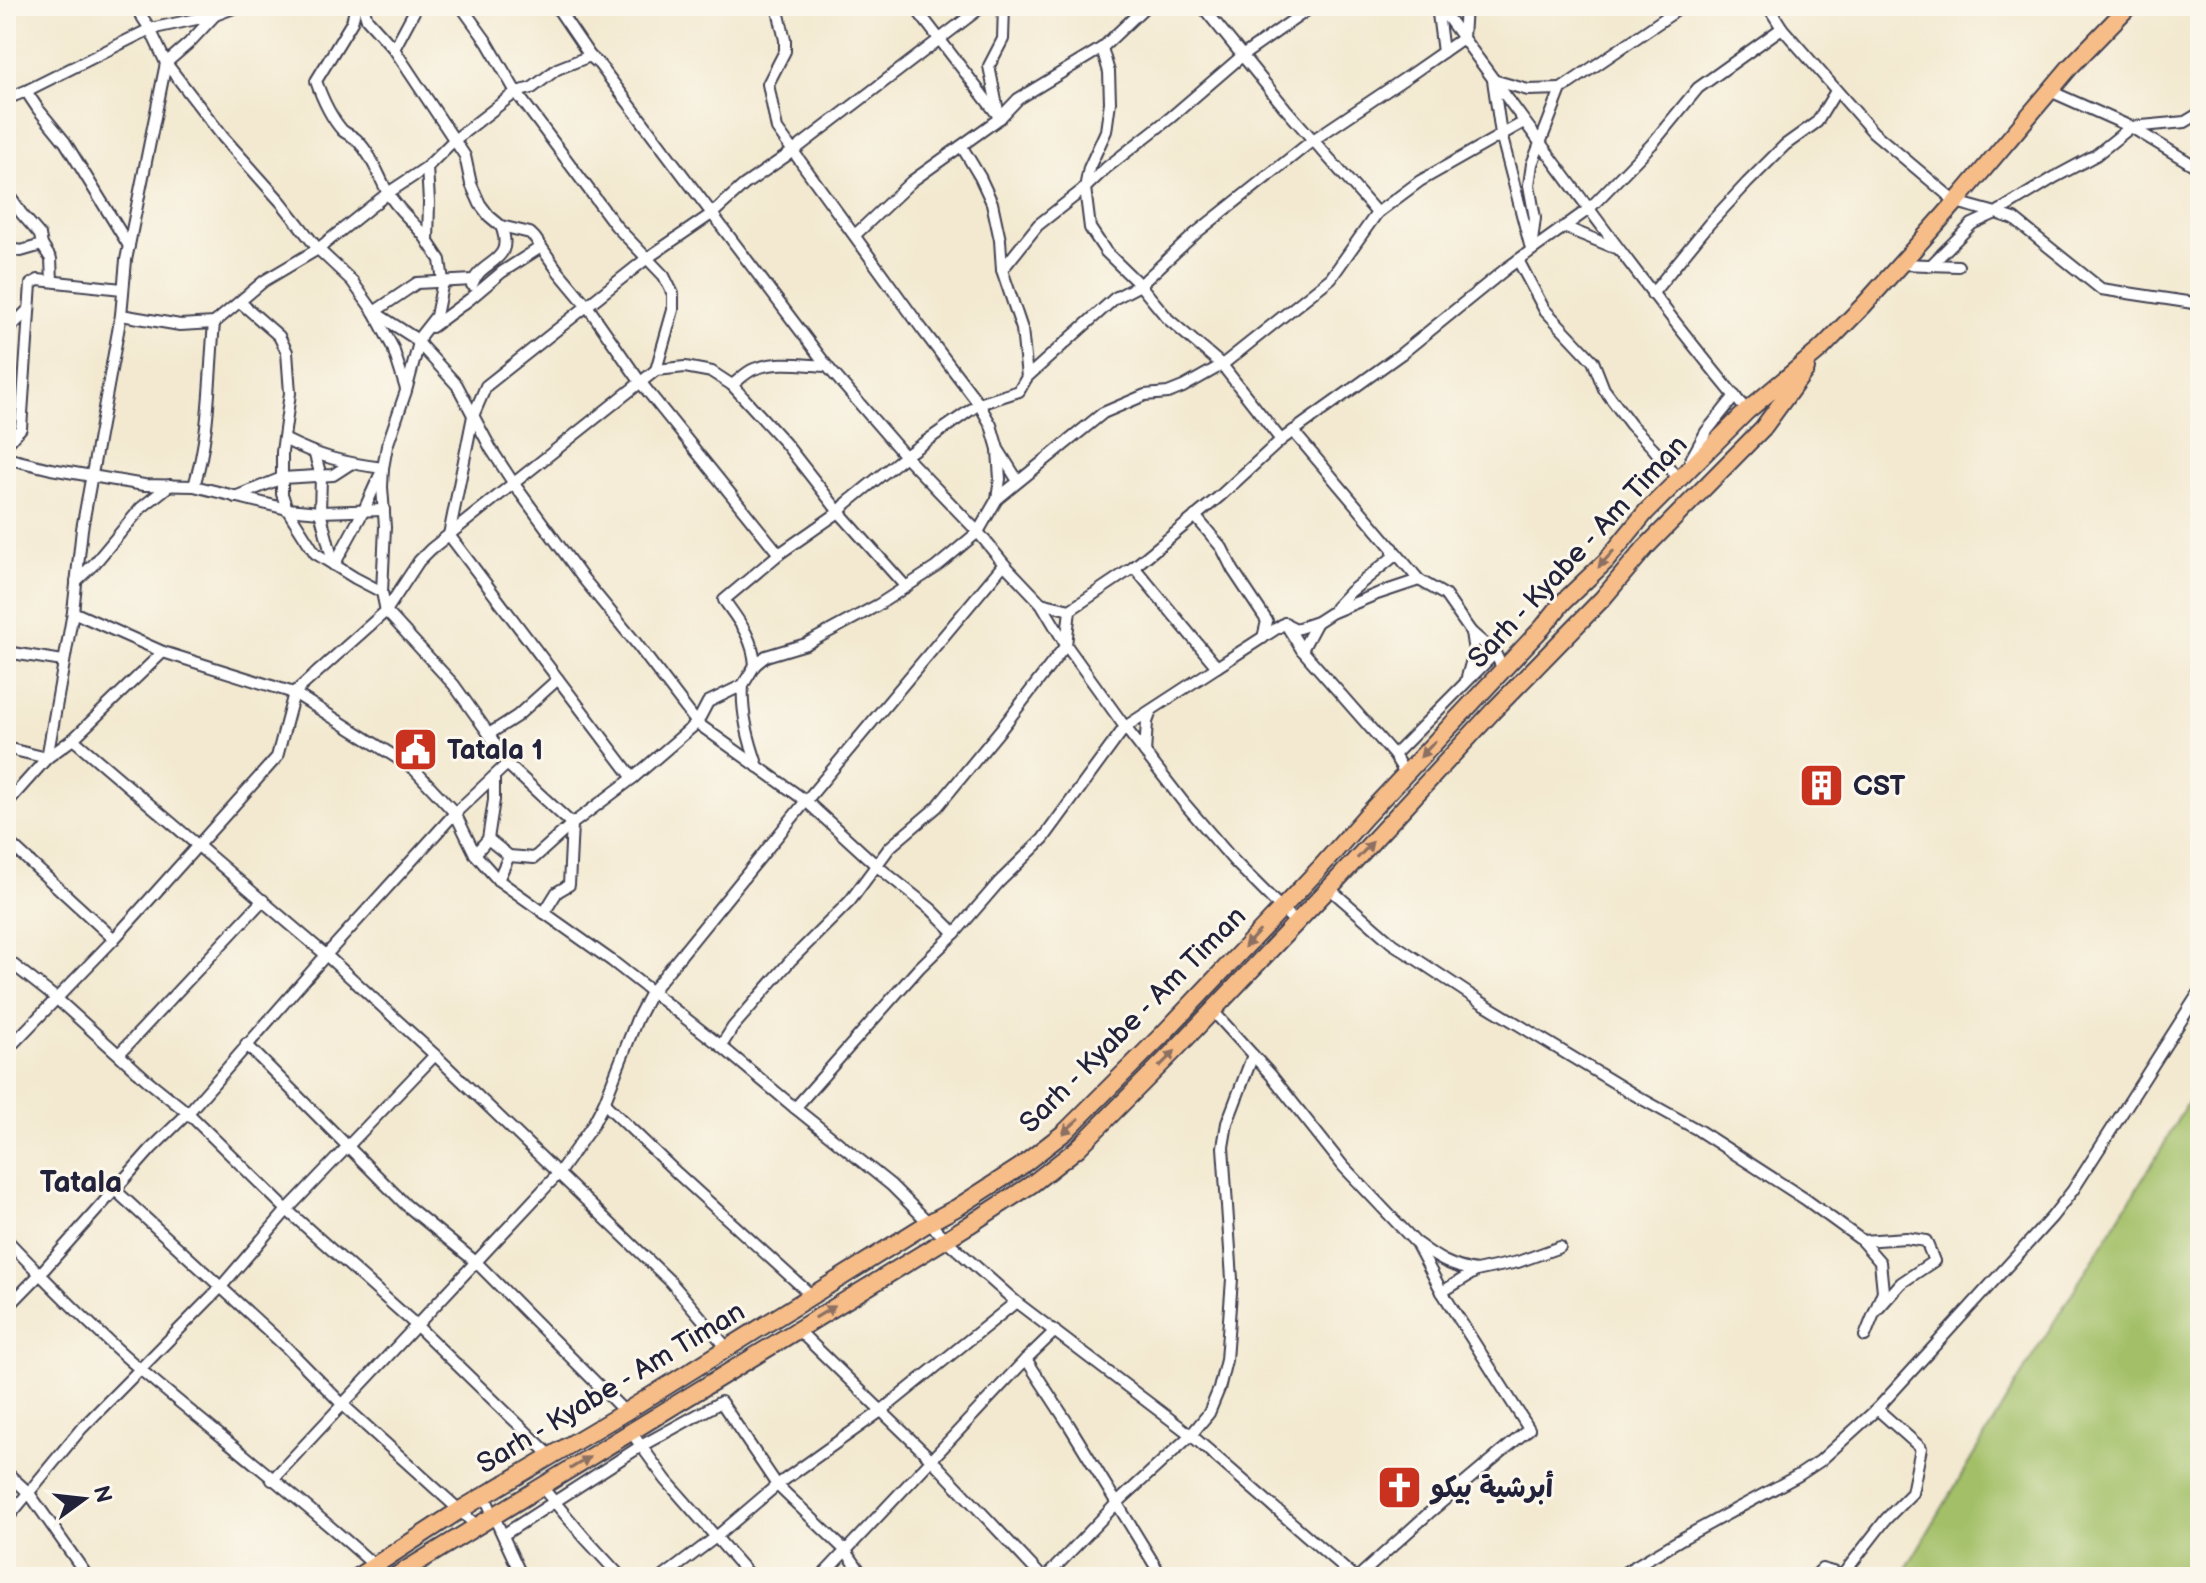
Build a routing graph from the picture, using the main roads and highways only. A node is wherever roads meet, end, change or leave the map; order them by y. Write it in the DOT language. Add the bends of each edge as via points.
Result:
graph roads {
  1 [pos="2129,6"];
  2 [pos="1821,349"];
  3 [pos="357,1577"];
  4 [pos="394,1577"];
  1 -- 2 [label="highway, Sarh - Kyabe - Am Timan"];
  2 -- 3 [label="highway, Sarh - Kyabe - Am Timan, one-way" via="1747,411 1646,512 1162,1035 1065,1132 958,1207"];
  4 -- 2 [label="highway, Sarh - Kyabe - Am Timan, one-way" via="541,1486 636,1439 673,1407 1032,1184 1078,1148 1763,428"];
}
